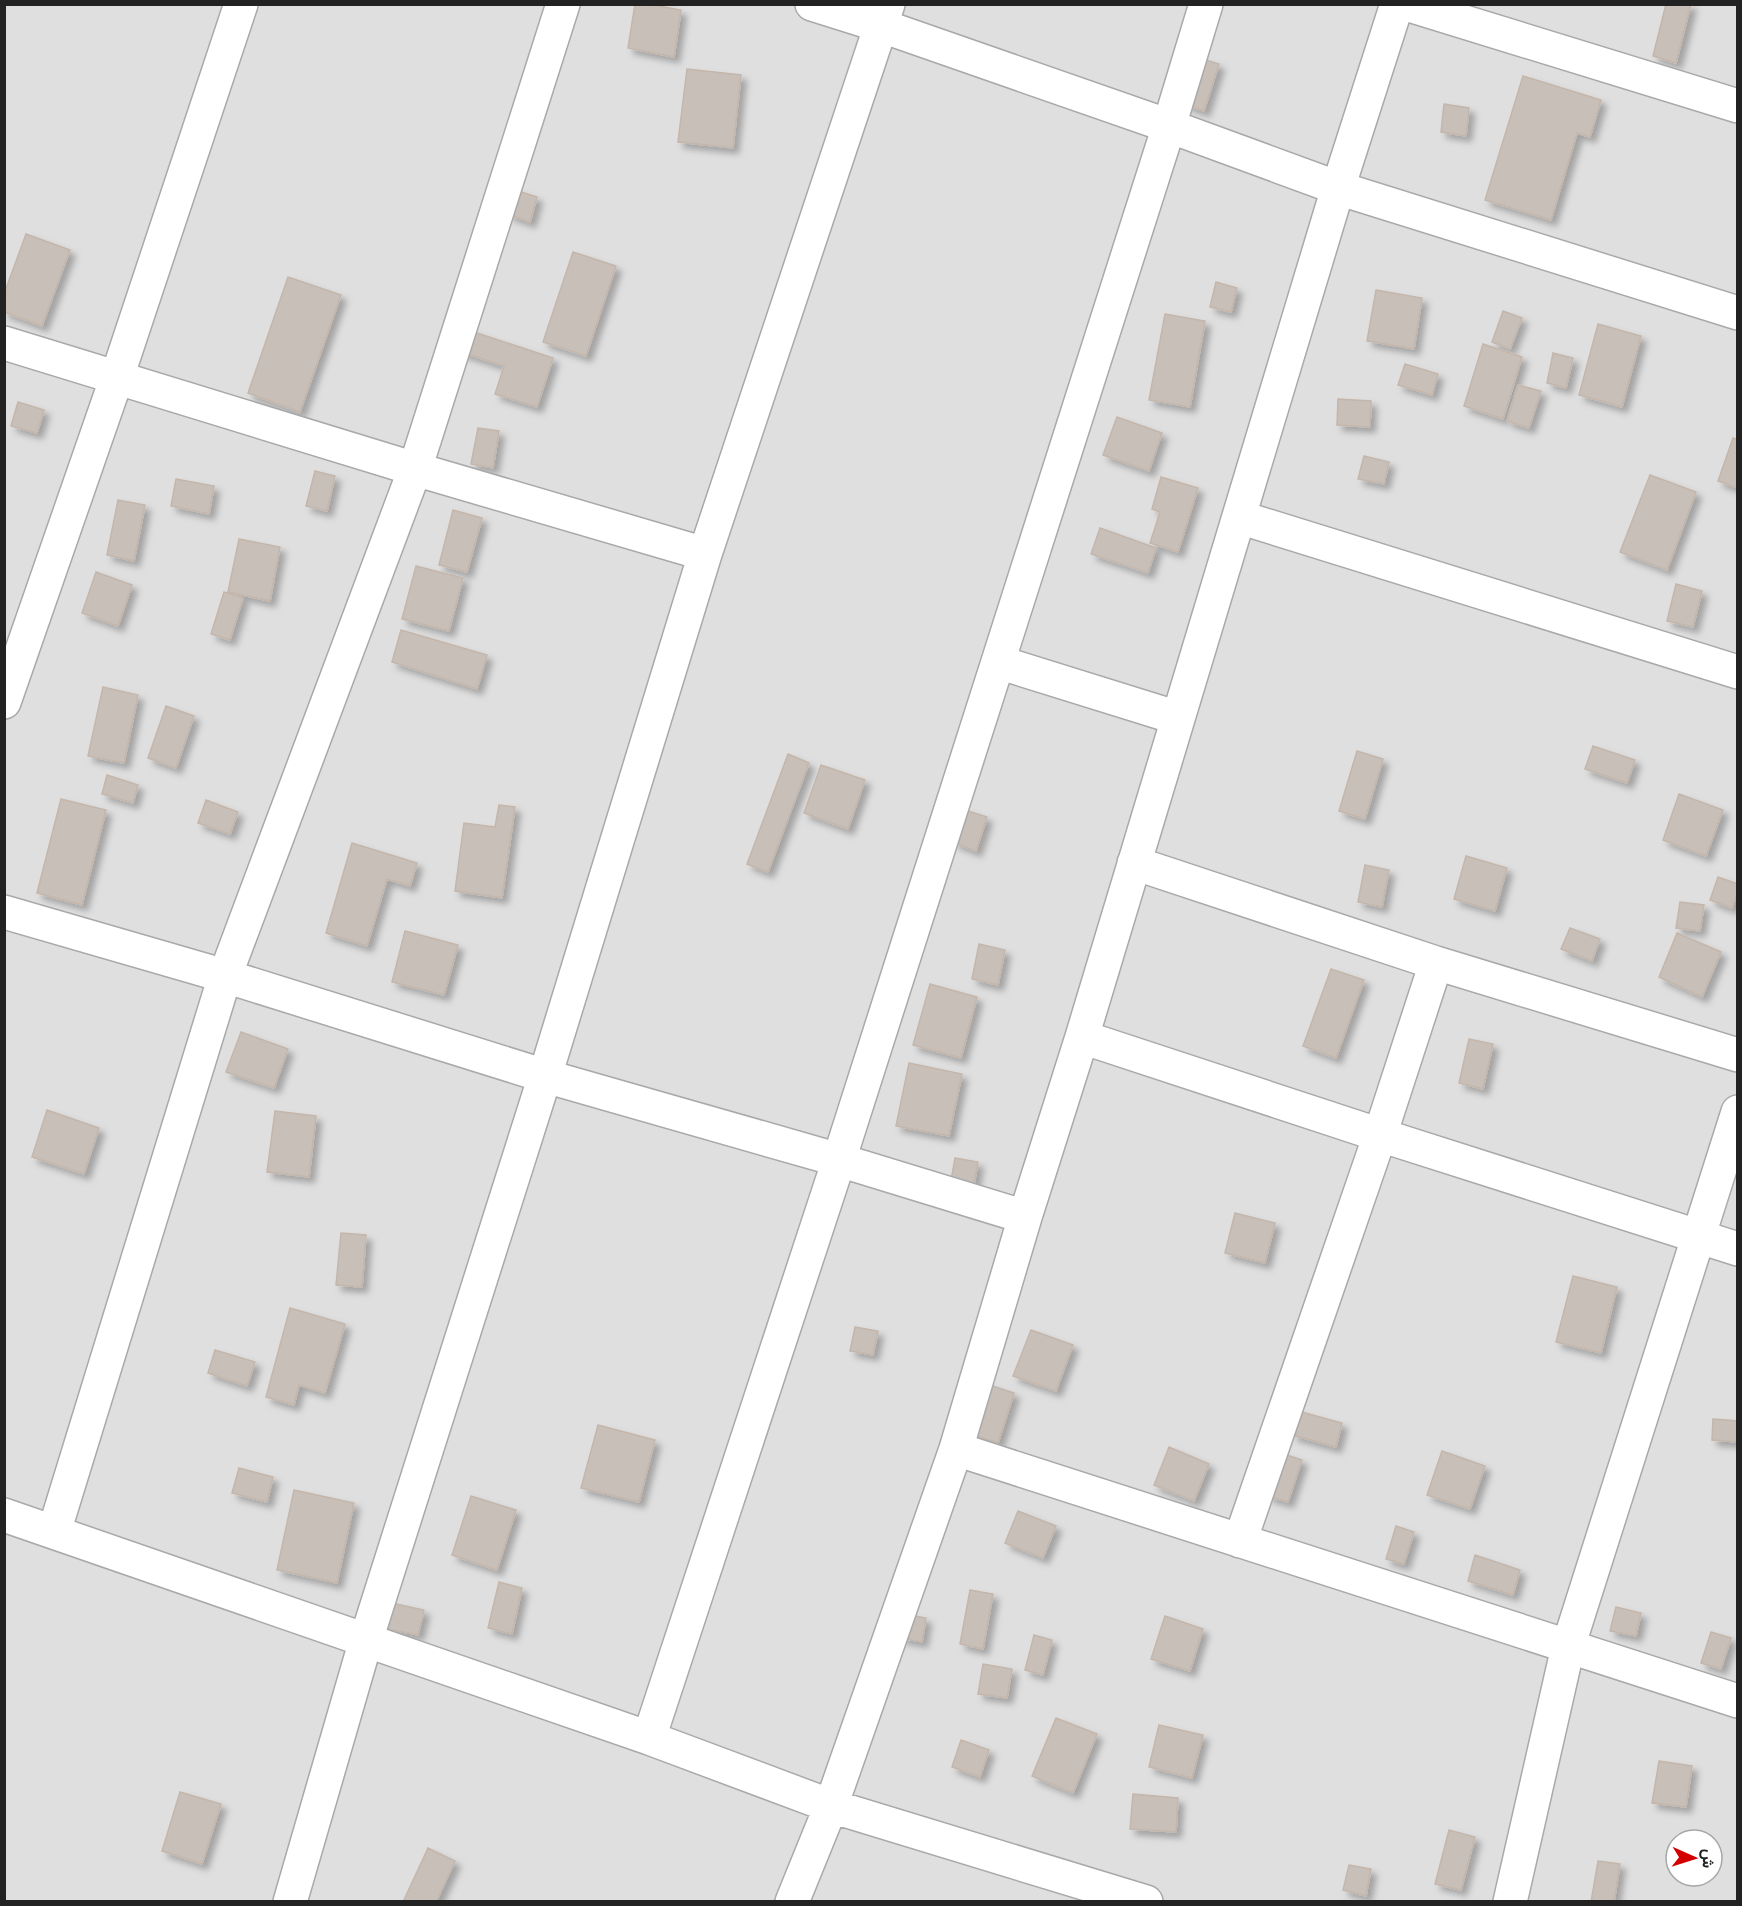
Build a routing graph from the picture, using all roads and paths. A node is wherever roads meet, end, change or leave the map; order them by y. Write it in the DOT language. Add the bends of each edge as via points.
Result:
graph roads {
  1 [pos="241,4"];
  2 [pos="563,4"];
  3 [pos="812,4"];
  4 [pos="1206,4"];
  5 [pos="1397,4"];
  6 [pos="1406,4"];
  7 [pos="885,15"];
  8 [pos="1737,106"];
  9 [pos="1169,126"];
  10 [pos="1338,188"];
  11 [pos="1737,313"];
  12 [pos="4,343"];
  13 [pos="117,377"];
  14 [pos="415,469"];
  15 [pos="1239,517"];
  16 [pos="705,554"];
  17 [pos="998,662"];
  18 [pos="1737,672"];
  19 [pos="4,702"];
  20 [pos="1178,718"];
  21 [pos="1134,863"];
  22 [pos="4,912"];
  23 [pos="1436,963"];
  24 [pos="225,976"];
  25 [pos="1082,1037"];
  26 [pos="1737,1055"];
  27 [pos="545,1076"];
  28 [pos="1737,1112"];
  29 [pos="1380,1135"];
  30 [pos="839,1160"];
  31 [pos="1025,1217"];
  32 [pos="1698,1237"];
  33 [pos="1737,1249"];
  34 [pos="956,1449"];
  35 [pos="4,1515"];
  36 [pos="54,1532"];
  37 [pos="1240,1541"];
  38 [pos="366,1640"];
  39 [pos="1568,1647"];
  40 [pos="1737,1701"];
  41 [pos="649,1738"];
  42 [pos="831,1806"];
  43 [pos="290,1902"];
  44 [pos="792,1902"];
  45 [pos="1146,1902"];
  46 [pos="1510,1902"];
  1 -- 13 [label="street"];
  2 -- 14 [label="street"];
  3 -- 7 [label="street"];
  4 -- 9 [label="street"];
  5 -- 10 [label="street"];
  6 -- 8 [label="street"];
  7 -- 9 [label="street"];
  7 -- 16 [label="street"];
  9 -- 10 [label="street"];
  9 -- 17 [label="street"];
  10 -- 11 [label="street"];
  10 -- 15 [label="street"];
  12 -- 13 [label="street"];
  13 -- 14 [label="street"];
  13 -- 19 [label="street"];
  14 -- 16 [label="street"];
  14 -- 24 [label="street"];
  15 -- 18 [label="street"];
  15 -- 20 [label="street"];
  16 -- 27 [label="street"];
  17 -- 20 [label="street"];
  17 -- 30 [label="street"];
  20 -- 21 [label="street"];
  21 -- 23 [label="street"];
  21 -- 25 [label="street"];
  22 -- 24 [label="street"];
  23 -- 26 [label="street"];
  23 -- 29 [label="street"];
  24 -- 27 [label="street"];
  24 -- 36 [label="street"];
  25 -- 29 [label="street"];
  25 -- 31 [label="street"];
  27 -- 30 [label="street"];
  27 -- 38 [label="street"];
  28 -- 32 [label="street"];
  29 -- 32 [label="street"];
  29 -- 37 [label="street"];
  30 -- 31 [label="street"];
  30 -- 41 [label="street"];
  31 -- 34 [label="street"];
  32 -- 33 [label="street"];
  32 -- 39 [label="street"];
  34 -- 37 [label="street"];
  34 -- 42 [label="street"];
  35 -- 36 [label="street"];
  36 -- 38 [label="street"];
  37 -- 39 [label="street"];
  38 -- 41 [label="street"];
  38 -- 43 [label="street"];
  39 -- 40 [label="street"];
  39 -- 46 [label="street"];
  41 -- 42 [label="street"];
  42 -- 44 [label="street"];
  42 -- 45 [label="street"];
}
